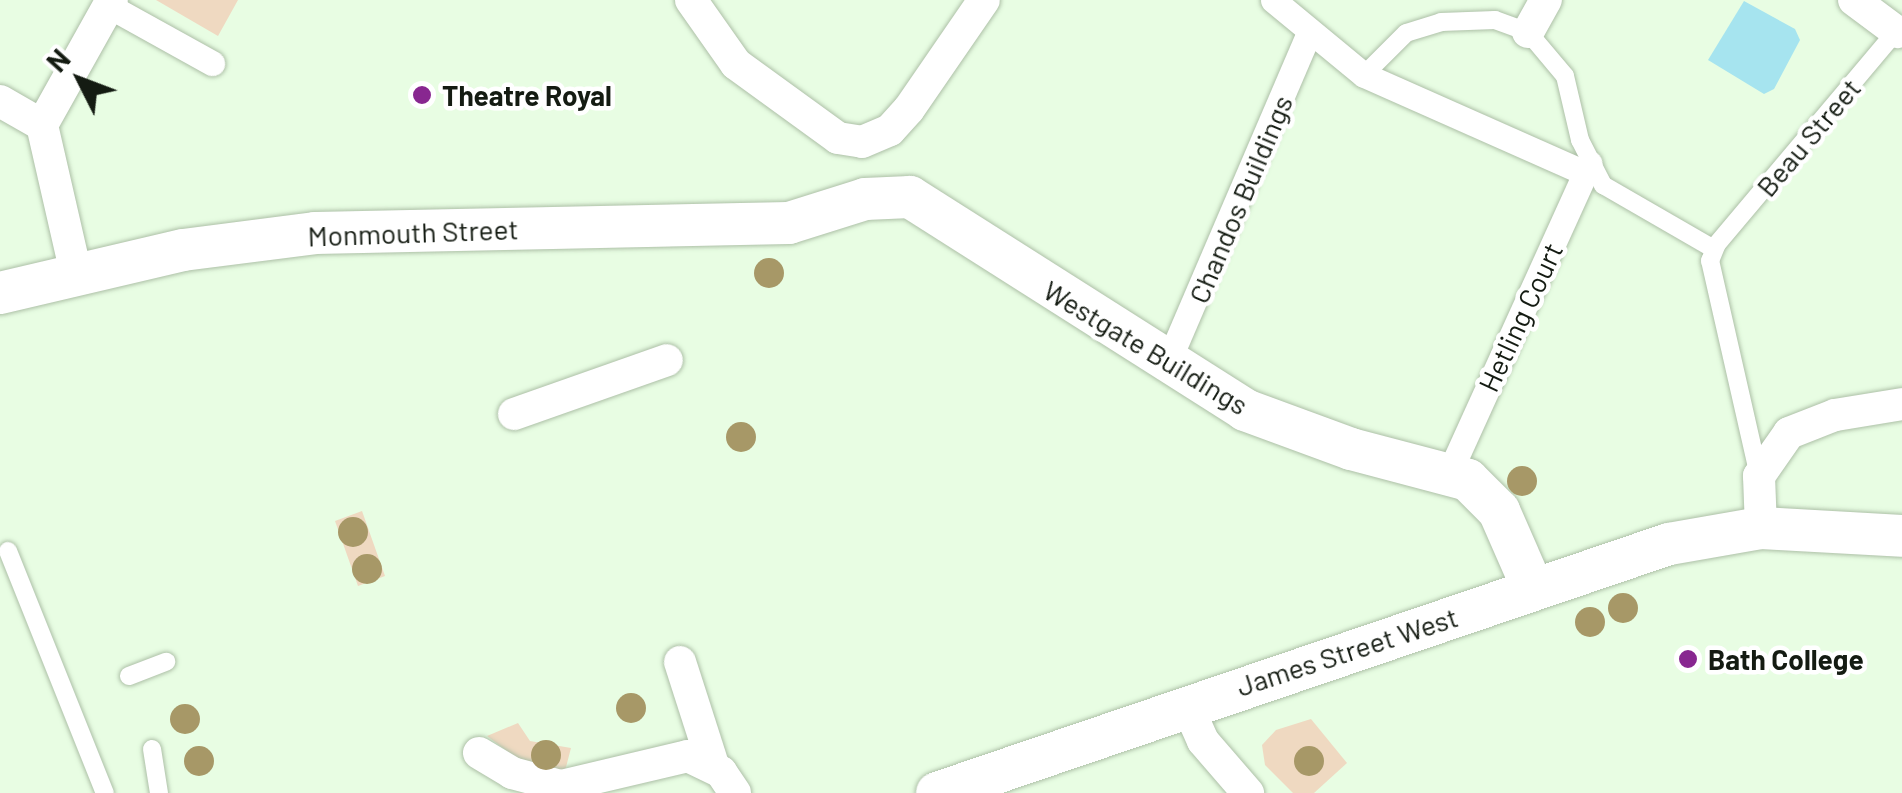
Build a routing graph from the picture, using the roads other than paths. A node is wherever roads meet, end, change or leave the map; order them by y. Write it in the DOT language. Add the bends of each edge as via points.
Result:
graph roads {
  1 [pos="692,0"];
  2 [pos="984,0"];
  3 [pos="1273,0"];
  4 [pos="1546,0"];
  5 [pos="1854,0"];
  6 [pos="110,3"];
  7 [pos="1309,32"];
  8 [pos="1528,32"];
  9 [pos="1897,38"];
  10 [pos="212,63"];
  11 [pos="1364,75"];
  12 [pos="0,101"];
  13 [pos="42,126"];
  14 [pos="1588,168"];
  15 [pos="830,211"];
  16 [pos="1714,250"];
  17 [pos="76,273"];
  18 [pos="0,294"];
  19 [pos="667,360"];
  20 [pos="1167,364"];
  21 [pos="1902,404"];
  22 [pos="514,414"];
  23 [pos="1450,470"];
  24 [pos="1759,476"];
  25 [pos="1761,528"];
  26 [pos="1902,536"];
  27 [pos="8,551"];
  28 [pos="1533,590"];
  29 [pos="166,662"];
  30 [pos="683,669"];
  31 [pos="128,676"];
  32 [pos="1186,705"];
  33 [pos="152,749"];
  34 [pos="480,753"];
  35 [pos="713,765"];
  36 [pos="106,793"];
  37 [pos="159,793"];
  38 [pos="735,793"];
  39 [pos="937,793"];
  40 [pos="1248,793"];
  1 -- 2 [label="street" via="736,64 838,138 875,140 909,109"];
  3 -- 7 [label="street"];
  4 -- 8 [label="street"];
  5 -- 9 [label="street"];
  6 -- 10 [label="street"];
  6 -- 13 [label="street"];
  7 -- 11 [label="street"];
  7 -- 20 [label="street, Chandos Buildings"];
  8 -- 11 [label="lane" via="1495,20 1441,22 1406,33"];
  8 -- 14 [label="lane" via="1565,76"];
  9 -- 16 [label="lane, Beau Street"];
  11 -- 14 [label="street"];
  12 -- 13 [label="street"];
  13 -- 17 [label="street"];
  14 -- 16 [label="lane" via="1622,199"];
  14 -- 23 [label="street, Hetling Court"];
  15 -- 17 [label="street, Monmouth Street" via="788,223 315,233 182,250"];
  15 -- 20 [label="street, Westgate Buildings" via="893,196 931,207"];
  16 -- 24 [label="lane" via="1710,285"];
  17 -- 18 [label="street, Monmouth Street"];
  19 -- 22 [label="street"];
  20 -- 23 [label="street, Westgate Buildings" via="1245,410 1351,449"];
  21 -- 24 [label="street" via="1835,415 1789,433"];
  23 -- 28 [label="street, Westgate Buildings" via="1500,511"];
  24 -- 25 [label="street"];
  25 -- 26 [label="street, James Street West"];
  25 -- 28 [label="street, James Street West" via="1669,544"];
  27 -- 36 [label="lane"];
  28 -- 32 [label="street, James Street West"];
  29 -- 31 [label="lane"];
  30 -- 35 [label="street"];
  32 -- 39 [label="street, James Street West"];
  32 -- 40 [label="street" via="1203,741"];
  33 -- 37 [label="lane"];
  34 -- 35 [label="street" via="512,773 561,786 661,759 688,756"];
  35 -- 38 [label="street"];
}
